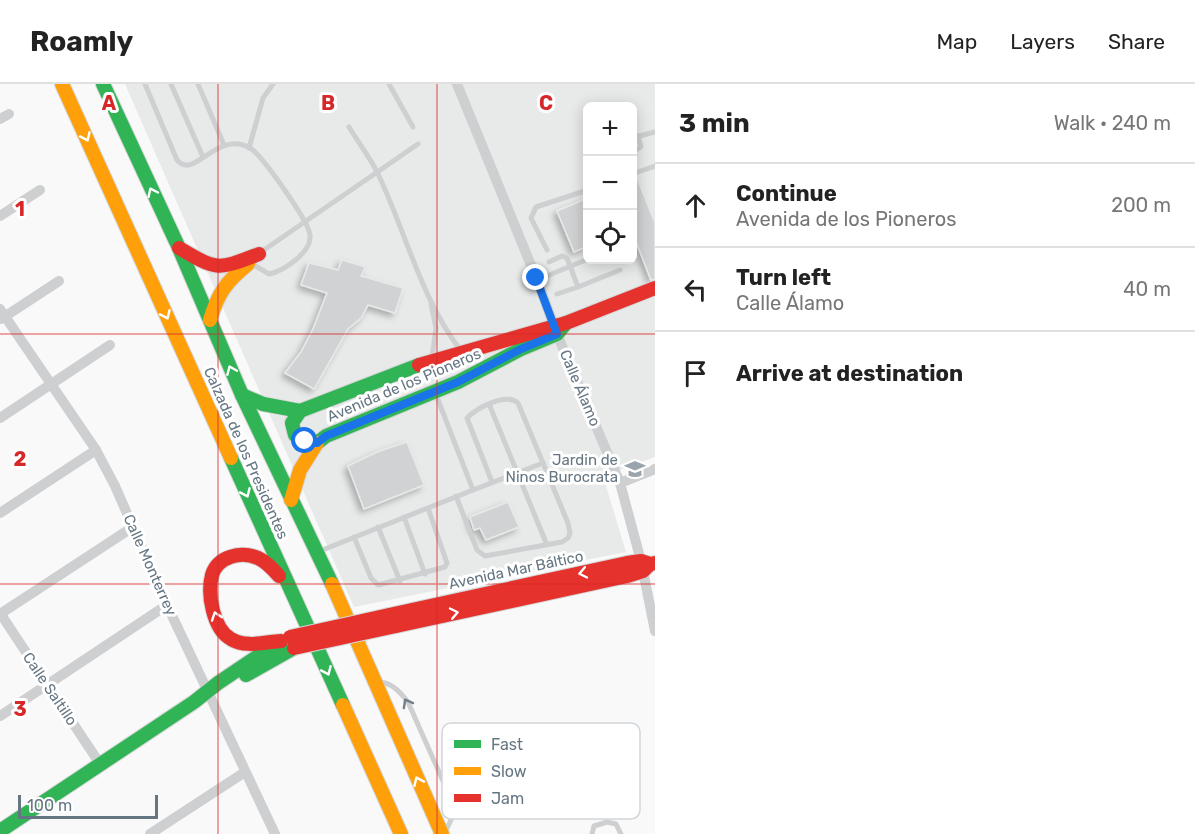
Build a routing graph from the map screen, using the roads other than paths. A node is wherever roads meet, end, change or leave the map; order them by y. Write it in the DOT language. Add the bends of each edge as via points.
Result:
graph roads {
  1 [pos="62,84"];
  2 [pos="104,84"];
  3 [pos="144,84"];
  4 [pos="171,84"];
  5 [pos="198,84"];
  6 [pos="273,84"];
  7 [pos="389,84"];
  8 [pos="457,84"];
  9 [pos="349,127"];
  10 [pos="413,127"];
  11 [pos="655,132"];
  12 [pos="637,136"];
  13 [pos="418,144"];
  14 [pos="224,145"];
  15 [pos="249,147"];
  16 [pos="203,157"];
  17 [pos="655,166"];
  18 [pos="377,172"];
  19 [pos="637,173"];
  20 [pos="40,190"];
  21 [pos="583,192"];
  22 [pos="0,216"];
  23 [pos="305,222"];
  24 [pos="179,248"];
  25 [pos="547,250"];
  26 [pos="255,258"];
  27 [pos="583,261"];
  28 [pos="549,262"];
  29 [pos="570,266"];
  30 [pos="620,270"];
  31 [pos="537,280"];
  32 [pos="59,281"];
  33 [pos="578,287"];
  34 [pos="655,288"];
  35 [pos="557,294"];
  36 [pos="430,300"];
  37 [pos="2,315"];
  38 [pos="210,320"];
  39 [pos="559,327"];
  40 [pos="496,344"];
  41 [pos="110,345"];
  42 [pos="462,352"];
  43 [pos="502,359"];
  44 [pos="432,360"];
  45 [pos="51,384"];
  46 [pos="435,392"];
  47 [pos="242,395"];
  48 [pos="489,404"];
  49 [pos="300,411"];
  50 [pos="0,418"];
  51 [pos="317,443"];
  52 [pos="96,450"];
  53 [pos="543,462"];
  54 [pos="655,469"];
  55 [pos="518,472"];
  56 [pos="492,483"];
  57 [pos="620,483"];
  58 [pos="472,490"];
  59 [pos="456,496"];
  60 [pos="291,500"];
  61 [pos="428,508"];
  62 [pos="0,513"];
  63 [pos="404,517"];
  64 [pos="133,527"];
  65 [pos="378,527"];
  66 [pos="354,537"];
  67 [pos="547,545"];
  68 [pos="316,552"];
  69 [pos="647,565"];
  70 [pos="425,574"];
  71 [pos="400,581"];
  72 [pos="288,585"];
  73 [pos="167,605"];
  74 [pos="0,614"];
  75 [pos="655,631"];
  76 [pos="288,642"];
  77 [pos="375,682"];
  78 [pos="48,685"];
  79 [pos="209,693"];
  80 [pos="0,716"];
  81 [pos="100,764"];
  82 [pos="245,772"];
  83 [pos="442,780"];
  84 [pos="451,819"];
  85 [pos="0,831"];
  86 [pos="150,834"];
  87 [pos="275,834"];
  88 [pos="401,834"];
  89 [pos="443,834"];
  90 [pos="592,834"];
  91 [pos="621,834"];
  1 -- 72 [label="main road, Calzada de los Presidentes, one-way"];
  24 -- 2 [label="main road, Calzada de los Presidentes, one-way"];
  3 -- 16 [label="lane" via="177,160 187,167"];
  4 -- 16 [label="lane"];
  5 -- 14 [label="lane"];
  6 -- 15 [label="lane" via="263,98"];
  7 -- 10 [label="lane"];
  8 -- 31 [label="street, Calle Álamo"];
  9 -- 18 [label="lane"];
  11 -- 12 [label="lane"];
  13 -- 18 [label="lane"];
  14 -- 15 [label="lane" via="238,143"];
  14 -- 16 [label="lane"];
  15 -- 23 [label="lane" via="263,160"];
  17 -- 19 [label="lane"];
  18 -- 23 [label="lane"];
  18 -- 36 [label="lane"];
  20 -- 22 [label="street"];
  21 -- 25 [label="lane" via="533,211 531,218"];
  23 -- 26 [label="lane"];
  23 -- 26 [label="lane" via="310,233 308,247 281,270 269,274"];
  24 -- 26 [label="main road" via="206,264 225,267"];
  24 -- 38 [label="main road, Calzada de los Presidentes"];
  26 -- 38 [label="main road" via="226,281"];
  27 -- 29 [label="lane"];
  28 -- 29 [label="lane" via="565,256"];
  29 -- 31 [label="lane"];
  29 -- 33 [label="lane"];
  30 -- 33 [label="lane"];
  31 -- 39 [label="street, Calle Álamo"];
  32 -- 37 [label="street"];
  33 -- 35 [label="lane"];
  34 -- 39 [label="main road, Avenida de los Pioneros"];
  36 -- 42 [label="lane"];
  36 -- 44 [label="lane" via="436,328"];
  37 -- 45 [label="street, Calle Monterrey"];
  47 -- 38 [label="main road, Calzada de los Presidentes, one-way"];
  39 -- 40 [label="main road, Avenida de los Pioneros"];
  39 -- 43 [label="main road, Avenida de los Pioneros"];
  39 -- 57 [label="street, Calle Álamo"];
  40 -- 42 [label="main road, Avenida de los Pioneros"];
  40 -- 43 [label="main road"];
  41 -- 45 [label="street"];
  42 -- 44 [label="main road, Avenida de los Pioneros"];
  43 -- 46 [label="main road, Avenida de los Pioneros"];
  44 -- 49 [label="main road, Avenida de los Pioneros"];
  45 -- 50 [label="street"];
  45 -- 52 [label="street, Calle Monterrey"];
  46 -- 51 [label="main road, Avenida de los Pioneros"];
  46 -- 58 [label="lane"];
  47 -- 49 [label="main road" via="263,404"];
  47 -- 60 [label="main road, Calzada de los Presidentes"];
  48 -- 53 [label="lane" via="509,398 516,400"];
  48 -- 55 [label="lane"];
  48 -- 56 [label="lane" via="467,418"];
  49 -- 51 [label="main road" via="292,423 294,435"];
  51 -- 60 [label="main road" via="300,470"];
  52 -- 62 [label="street"];
  52 -- 64 [label="street, Calle Monterrey"];
  53 -- 55 [label="lane"];
  53 -- 67 [label="lane" via="570,533 566,541"];
  54 -- 57 [label="street"];
  55 -- 56 [label="lane"];
  55 -- 67 [label="lane"];
  56 -- 58 [label="lane"];
  57 -- 69 [label="street, Calle Álamo"];
  58 -- 59 [label="lane"];
  59 -- 61 [label="lane"];
  59 -- 67 [label="lane" via="481,554 491,556"];
  60 -- 68 [label="main road, Calzada de los Presidentes"];
  61 -- 63 [label="lane"];
  61 -- 70 [label="lane" via="447,565"];
  63 -- 65 [label="lane"];
  63 -- 70 [label="lane"];
  64 -- 73 [label="street, Calle Monterrey"];
  64 -- 74 [label="street"];
  65 -- 66 [label="lane"];
  65 -- 71 [label="lane"];
  66 -- 68 [label="lane"];
  66 -- 71 [label="lane" via="376,584"];
  68 -- 77 [label="main road, Calzada de los Presidentes"];
  69 -- 75 [label="street, Calle Álamo"];
  69 -- 76 [label="main road, Avenida Mar Báltico, bridge"];
  70 -- 71 [label="lane"];
  76 -- 72 [label="main road, one-way" via="247,644 229,639 215,617 211,583 212,574 226,559 247,554 269,565"];
  72 -- 88 [label="main road, Calzada de los Presidentes, one-way"];
  73 -- 78 [label="street"];
  73 -- 79 [label="street, Calle Monterrey"];
  74 -- 78 [label="street, Calle Saltillo"];
  76 -- 79 [label="main road" via="277,656"];
  83 -- 77 [label="lane, one-way" via="401,693 390,684"];
  89 -- 77 [label="main road, Calzada de los Presidentes, one-way"];
  78 -- 80 [label="street"];
  78 -- 81 [label="street, Calle Saltillo"];
  79 -- 81 [label="main road"];
  79 -- 82 [label="street, Calle Monterrey"];
  81 -- 85 [label="main road"];
  82 -- 86 [label="street"];
  82 -- 87 [label="street, Calle Monterrey"];
  89 -- 84 [label="lane, one-way"];
  90 -- 91 [label="lane" via="594,826 607,822 616,824"];
}
